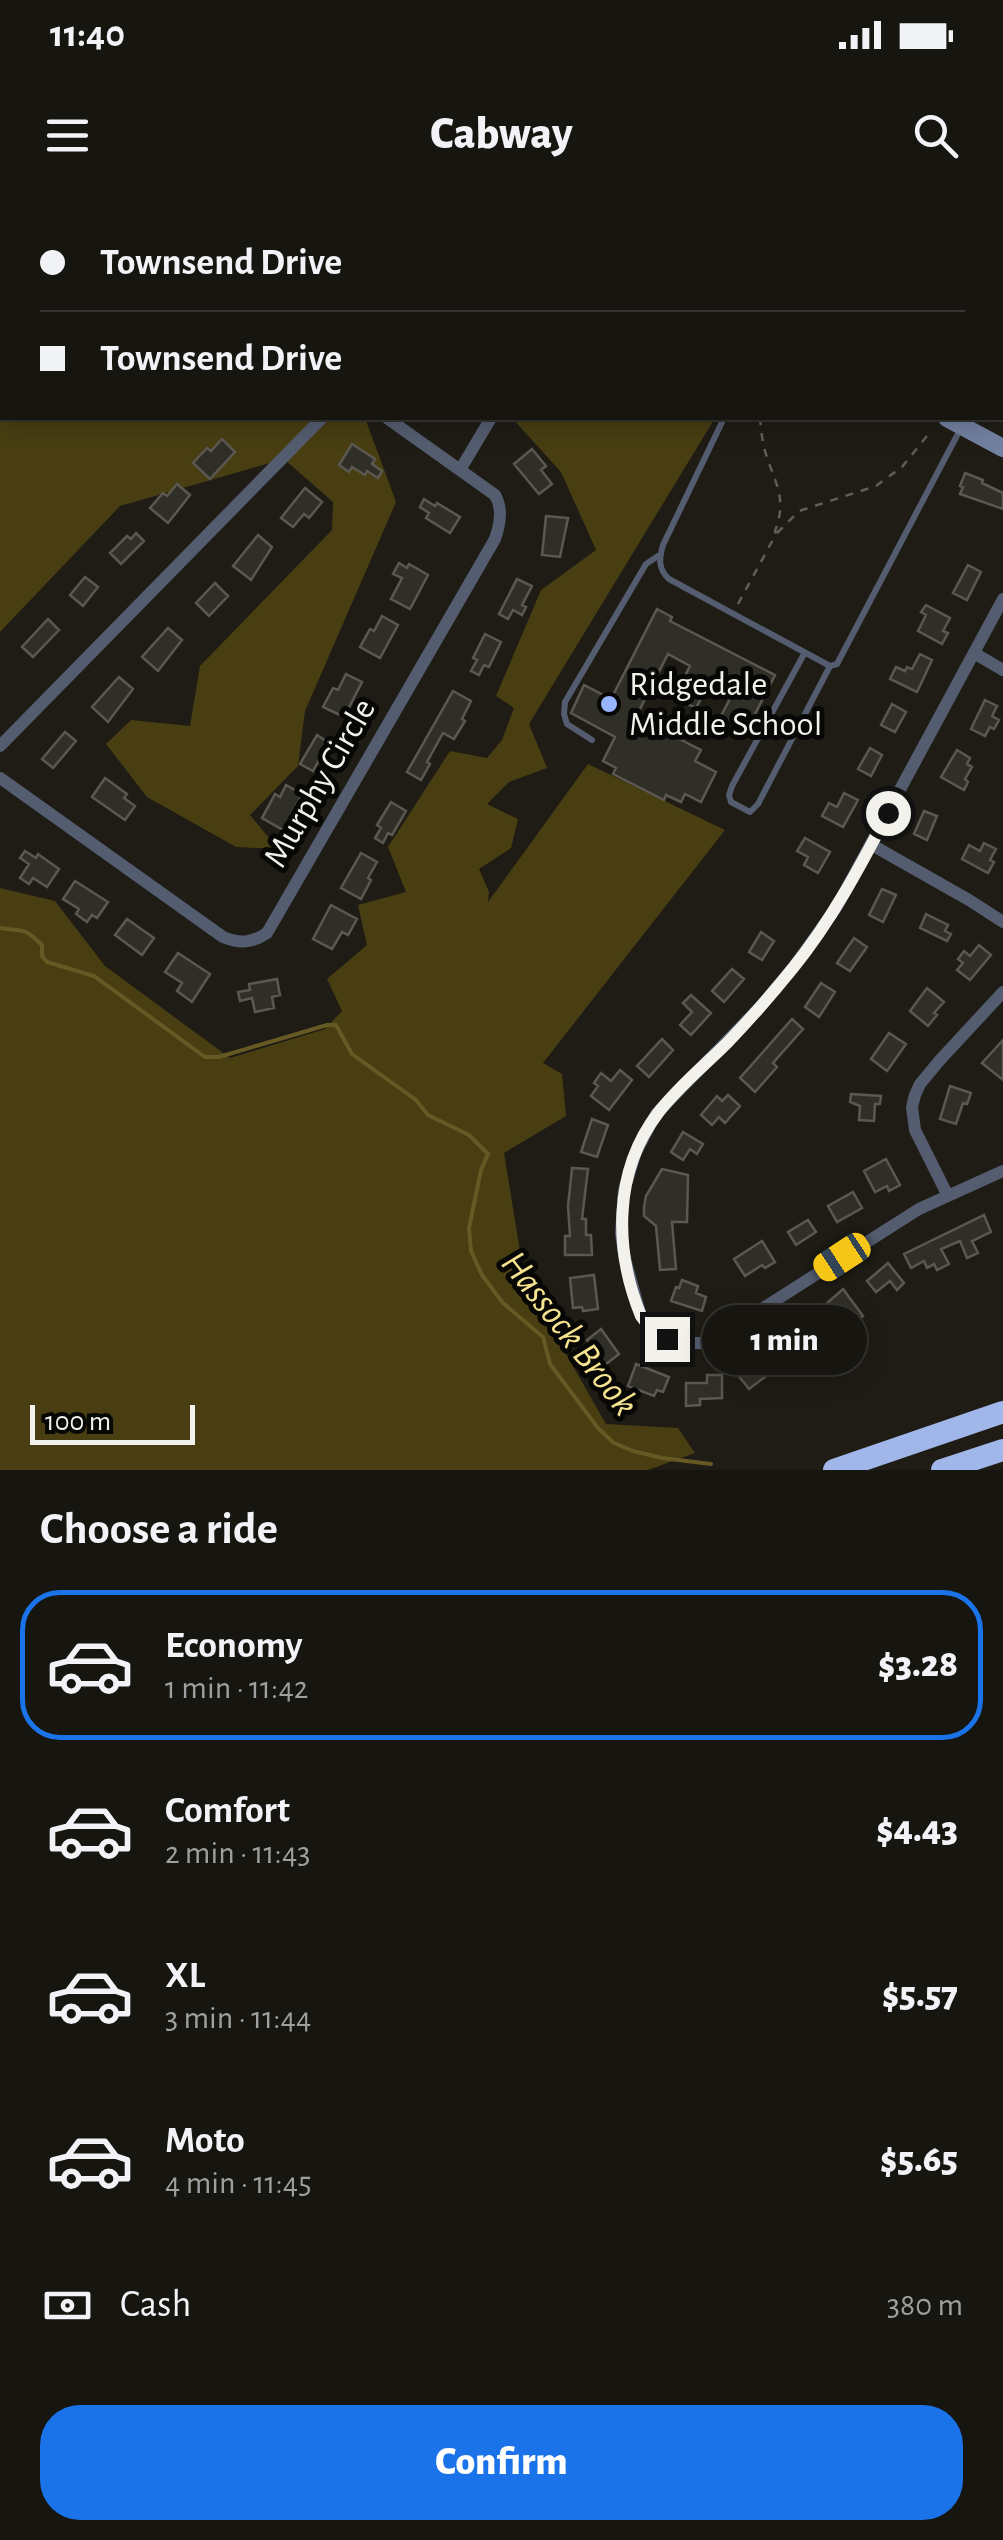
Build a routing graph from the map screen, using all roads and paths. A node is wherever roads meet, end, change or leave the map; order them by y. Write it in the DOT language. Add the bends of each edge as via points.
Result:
graph roads {
  1 [pos="320,420"];
  2 [pos="390,420"];
  3 [pos="490,420"];
  4 [pos="723,420"];
  5 [pos="760,420"];
  6 [pos="954,422"];
  7 [pos="931,431"];
  8 [pos="1003,448"];
  9 [pos="460,470"];
  10 [pos="776,534"];
  11 [pos="660,556"];
  12 [pos="1003,599"];
  13 [pos="735,609"];
  14 [pos="804,654"];
  15 [pos="974,654"];
  16 [pos="830,666"];
  17 [pos="1003,670"];
  18 [pos="592,740"];
  19 [pos="0,746"];
  20 [pos="0,778"];
  21 [pos="872,845"];
  22 [pos="1003,922"];
  23 [pos="1003,992"];
  24 [pos="1003,1171"];
  25 [pos="948,1196"];
  26 [pos="1003,1412"];
  27 [pos="1003,1450"];
  28 [pos="834,1470"];
  29 [pos="942,1470"];
  1 -- 19 [label="street"];
  2 -- 9 [label="street, Murphy Circle"];
  3 -- 9 [label="street"];
  4 -- 11 [label="lane"];
  5 -- 10 [label="path" via="782,501"];
  6 -- 8 [label="main road"];
  6 -- 16 [label="lane" via="837,664"];
  7 -- 10 [label="path" via="876,486 799,511"];
  9 -- 20 [label="street, Murphy Circle" via="498,499 495,539 272,927 259,938 223,938"];
  10 -- 13 [label="path"];
  11 -- 14 [label="lane" via="669,579"];
  11 -- 18 [label="lane" via="646,564 565,702 567,724"];
  12 -- 15 [label="street"];
  14 -- 16 [label="lane"];
  14 -- 16 [label="lane" via="732,786 731,802 740,808 750,812 758,804"];
  15 -- 17 [label="street"];
  15 -- 21 [label="street"];
  21 -- 22 [label="street"];
  21 -- 25 [label="street" via="795,966 647,1129 621,1210 638,1308 667,1339 692,1344 716,1338"];
  23 -- 25 [label="street" via="915,1095 915,1130"];
  24 -- 25 [label="street"];
  26 -- 28 [label="highway"];
  27 -- 29 [label="highway"];
}
